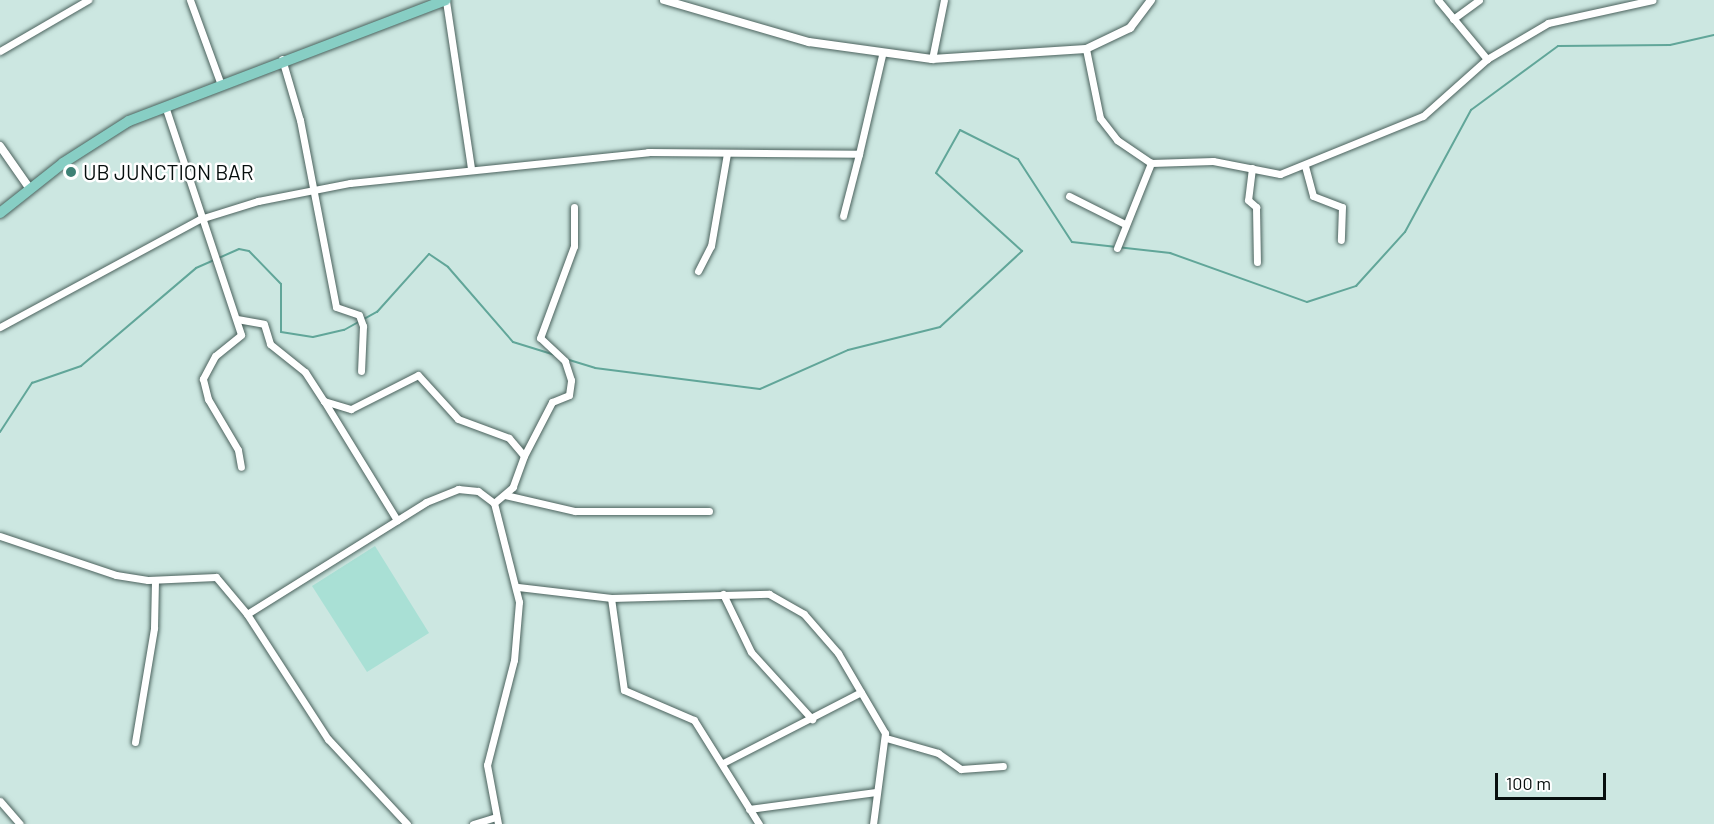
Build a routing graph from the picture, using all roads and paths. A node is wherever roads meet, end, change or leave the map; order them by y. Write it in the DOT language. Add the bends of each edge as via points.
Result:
graph roads {
  1 [pos="88,0"];
  2 [pos="190,0"];
  3 [pos="447,0"];
  4 [pos="664,0"];
  5 [pos="944,0"];
  6 [pos="1151,0"];
  7 [pos="1438,0"];
  8 [pos="1479,0"];
  9 [pos="1653,0"];
  10 [pos="674,1"];
  11 [pos="1453,18"];
  12 [pos="1086,49"];
  13 [pos="0,51"];
  14 [pos="882,55"];
  15 [pos="1487,58"];
  16 [pos="282,59"];
  17 [pos="932,59"];
  18 [pos="220,82"];
  19 [pos="165,106"];
  20 [pos="0,147"];
  21 [pos="728,153"];
  22 [pos="858,154"];
  23 [pos="1152,164"];
  24 [pos="1305,166"];
  25 [pos="1252,168"];
  26 [pos="471,169"];
  27 [pos="30,189"];
  28 [pos="312,190"];
  29 [pos="1068,196"];
  30 [pos="574,207"];
  31 [pos="0,213"];
  32 [pos="843,216"];
  33 [pos="200,219"];
  34 [pos="1123,224"];
  35 [pos="1341,240"];
  36 [pos="1117,248"];
  37 [pos="1257,262"];
  38 [pos="698,272"];
  39 [pos="237,319"];
  40 [pos="0,327"];
  41 [pos="361,371"];
  42 [pos="324,401"];
  43 [pos="524,456"];
  44 [pos="241,467"];
  45 [pos="505,495"];
  46 [pos="494,503"];
  47 [pos="709,511"];
  48 [pos="397,520"];
  49 [pos="0,536"];
  50 [pos="154,580"];
  51 [pos="518,586"];
  52 [pos="723,594"];
  53 [pos="611,598"];
  54 [pos="247,614"];
  55 [pos="861,692"];
  56 [pos="812,719"];
  57 [pos="886,738"];
  58 [pos="135,742"];
  59 [pos="723,763"];
  60 [pos="1003,766"];
  61 [pos="876,792"];
  62 [pos="0,801"];
  63 [pos="749,809"];
  64 [pos="497,820"];
  65 [pos="20,824"];
  66 [pos="407,824"];
  67 [pos="473,824"];
  68 [pos="759,824"];
  69 [pos="873,824"];
  1 -- 13 [label="street"];
  2 -- 18 [label="street"];
  3 -- 16 [label="main road"];
  3 -- 26 [label="street"];
  4 -- 10 [label="street"];
  5 -- 17 [label="street"];
  6 -- 12 [label="street" via="1130,28"];
  7 -- 11 [label="street"];
  8 -- 11 [label="street"];
  9 -- 15 [label="street" via="1548,23"];
  10 -- 14 [label="street" via="785,36"];
  11 -- 15 [label="street"];
  12 -- 17 [label="street"];
  12 -- 23 [label="street" via="1101,118 1117,140"];
  14 -- 17 [label="street"];
  14 -- 22 [label="street"];
  15 -- 24 [label="street" via="1423,116"];
  16 -- 18 [label="main road"];
  16 -- 28 [label="street"];
  18 -- 19 [label="main road"];
  19 -- 27 [label="main road" via="93,142"];
  19 -- 33 [label="street"];
  20 -- 27 [label="street"];
  21 -- 22 [label="street"];
  21 -- 26 [label="street" via="648,152"];
  21 -- 38 [label="street" via="711,246"];
  22 -- 32 [label="street"];
  23 -- 25 [label="street" via="1213,160"];
  23 -- 34 [label="street"];
  24 -- 25 [label="street" via="1280,174"];
  24 -- 35 [label="street" via="1313,196 1342,207"];
  25 -- 37 [label="street" via="1248,200 1256,207"];
  26 -- 28 [label="street"];
  27 -- 31 [label="main road"];
  28 -- 33 [label="street"];
  28 -- 41 [label="street" via="336,307 359,315 363,326"];
  29 -- 34 [label="street"];
  30 -- 43 [label="street" via="574,246 540,339 565,361 572,380 568,395 552,402"];
  33 -- 39 [label="street"];
  33 -- 40 [label="street"];
  34 -- 36 [label="street"];
  39 -- 42 [label="street" via="264,324 270,344 305,372"];
  39 -- 44 [label="street" via="240,337 215,356 203,379 208,399 238,450"];
  42 -- 43 [label="street" via="351,408 418,375 458,419 502,434"];
  42 -- 48 [label="street"];
  43 -- 45 [label="street"];
  45 -- 46 [label="street"];
  45 -- 47 [label="street" via="575,511"];
  46 -- 48 [label="street" via="478,491 458,489"];
  46 -- 51 [label="street"];
  48 -- 54 [label="street"];
  49 -- 50 [label="street" via="105,572"];
  50 -- 54 [label="street" via="216,577"];
  50 -- 58 [label="street" via="154,628"];
  51 -- 53 [label="street"];
  51 -- 64 [label="street" via="514,660 487,765"];
  52 -- 53 [label="street"];
  52 -- 55 [label="street" via="769,594 789,602 838,653"];
  52 -- 56 [label="street" via="751,652"];
  53 -- 59 [label="street" via="624,690 690,717"];
  54 -- 66 [label="street" via="328,739"];
  55 -- 56 [label="street"];
  55 -- 57 [label="street"];
  56 -- 59 [label="street"];
  57 -- 60 [label="street" via="938,753 961,769"];
  57 -- 61 [label="street"];
  59 -- 63 [label="street"];
  61 -- 63 [label="street"];
  61 -- 69 [label="street"];
  62 -- 65 [label="street"];
  63 -- 68 [label="street"];
  64 -- 67 [label="street"];
}
